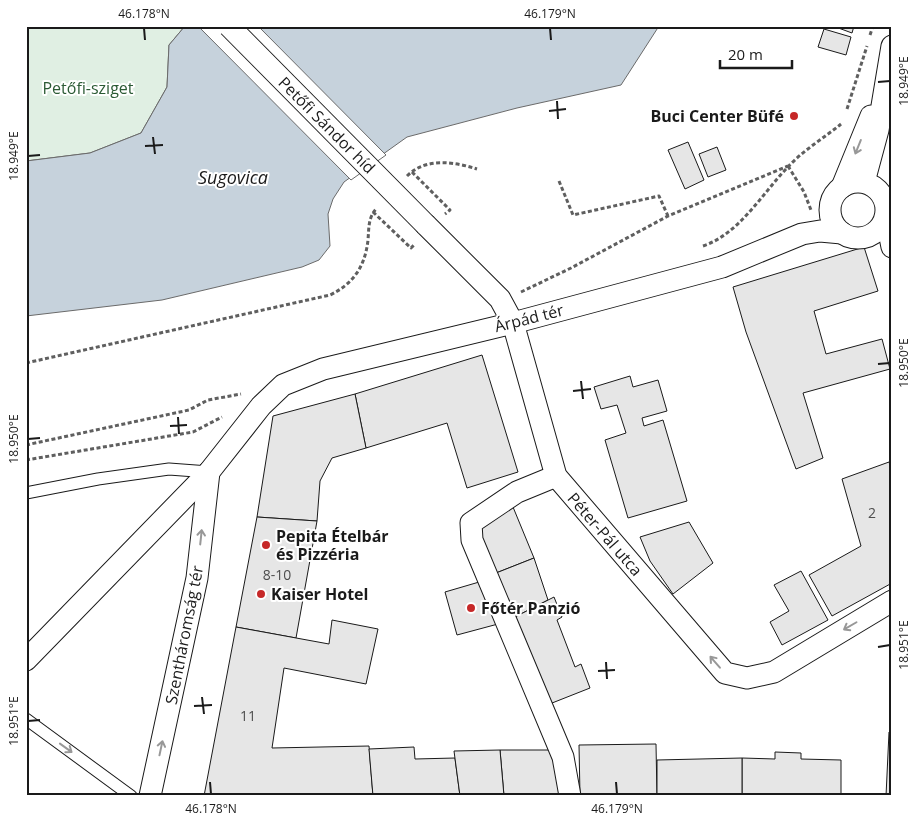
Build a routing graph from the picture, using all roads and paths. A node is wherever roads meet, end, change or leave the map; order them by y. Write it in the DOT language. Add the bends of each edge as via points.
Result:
graph roads {
  1 [pos="228,26"];
  2 [pos="873,26"];
  3 [pos="892,46"];
  4 [pos="886,87"];
  5 [pos="846,114"];
  6 [pos="843,123"];
  7 [pos="788,166"];
  8 [pos="477,169"];
  9 [pos="412,172"];
  10 [pos="404,180"];
  11 [pos="559,181"];
  12 [pos="864,182"];
  13 [pos="842,187"];
  14 [pos="379,205"];
  15 [pos="830,209"];
  16 [pos="450,210"];
  17 [pos="373,212"];
  18 [pos="668,216"];
  19 [pos="887,219"];
  20 [pos="842,233"];
  21 [pos="802,234"];
  22 [pos="700,247"];
  23 [pos="892,247"];
  24 [pos="411,248"];
  25 [pos="539,292"];
  26 [pos="513,323"];
  27 [pos="26,362"];
  28 [pos="234,402"];
  29 [pos="228,409"];
  30 [pos="26,445"];
  31 [pos="26,460"];
  32 [pos="209,472"];
  33 [pos="556,476"];
  34 [pos="26,494"];
  35 [pos="892,601"];
  36 [pos="26,660"];
  37 [pos="26,719"];
  38 [pos="131,796"];
  39 [pos="150,796"];
  40 [pos="570,796"];
  1 -- 26 [label="street, Petőfi Sándor híd, bridge" via="500,299"];
  2 -- 5 [label="path"];
  3 -- 4 [label="street"];
  4 -- 12 [label="street"];
  4 -- 13 [label="street, Árpád tér, one-way"];
  6 -- 7 [label="path"];
  7 -- 18 [label="path"];
  7 -- 22 [label="path" via="742,220 710,244"];
  8 -- 9 [label="path" via="456,162 431,163"];
  9 -- 10 [label="path"];
  9 -- 16 [label="path"];
  11 -- 18 [label="path" via="573,215 659,196"];
  12 -- 13 [label="street" via="856,181"];
  12 -- 19 [label="street" via="882,194"];
  13 -- 15 [label="street, Árpád tér" via="832,200"];
  14 -- 17 [label="path"];
  15 -- 20 [label="street"];
  15 -- 21 [label="street, Árpád tér"];
  17 -- 24 [label="path"];
  17 -- 27 [label="path" via="367,247 356,277 347,287 330,295"];
  18 -- 25 [label="path" via="531,289"];
  19 -- 20 [label="street, Árpád tér" via="874,234 863,238"];
  19 -- 23 [label="street"];
  20 -- 21 [label="street, Árpád tér" via="820,231"];
  21 -- 26 [label="street, Árpád tér" via="722,267"];
  26 -- 32 [label="street, Árpád tér" via="322,369 283,385 261,406"];
  26 -- 33 [label="street, Péter-Pál utca"];
  28 -- 30 [label="path" via="241,394 208,400 189,410"];
  29 -- 31 [label="path" via="222,417 194,432"];
  32 -- 34 [label="lane" via="169,469"];
  32 -- 36 [label="street"];
  39 -- 32 [label="street, Szentháromság tér, one-way" via="196,578"];
  35 -- 33 [label="street, Péter-Pál utca, one-way" via="774,672 747,678 725,673"];
  33 -- 40 [label="street" via="517,492 471,524 472,540 563,757"];
  37 -- 38 [label="lane, one-way"];
}
